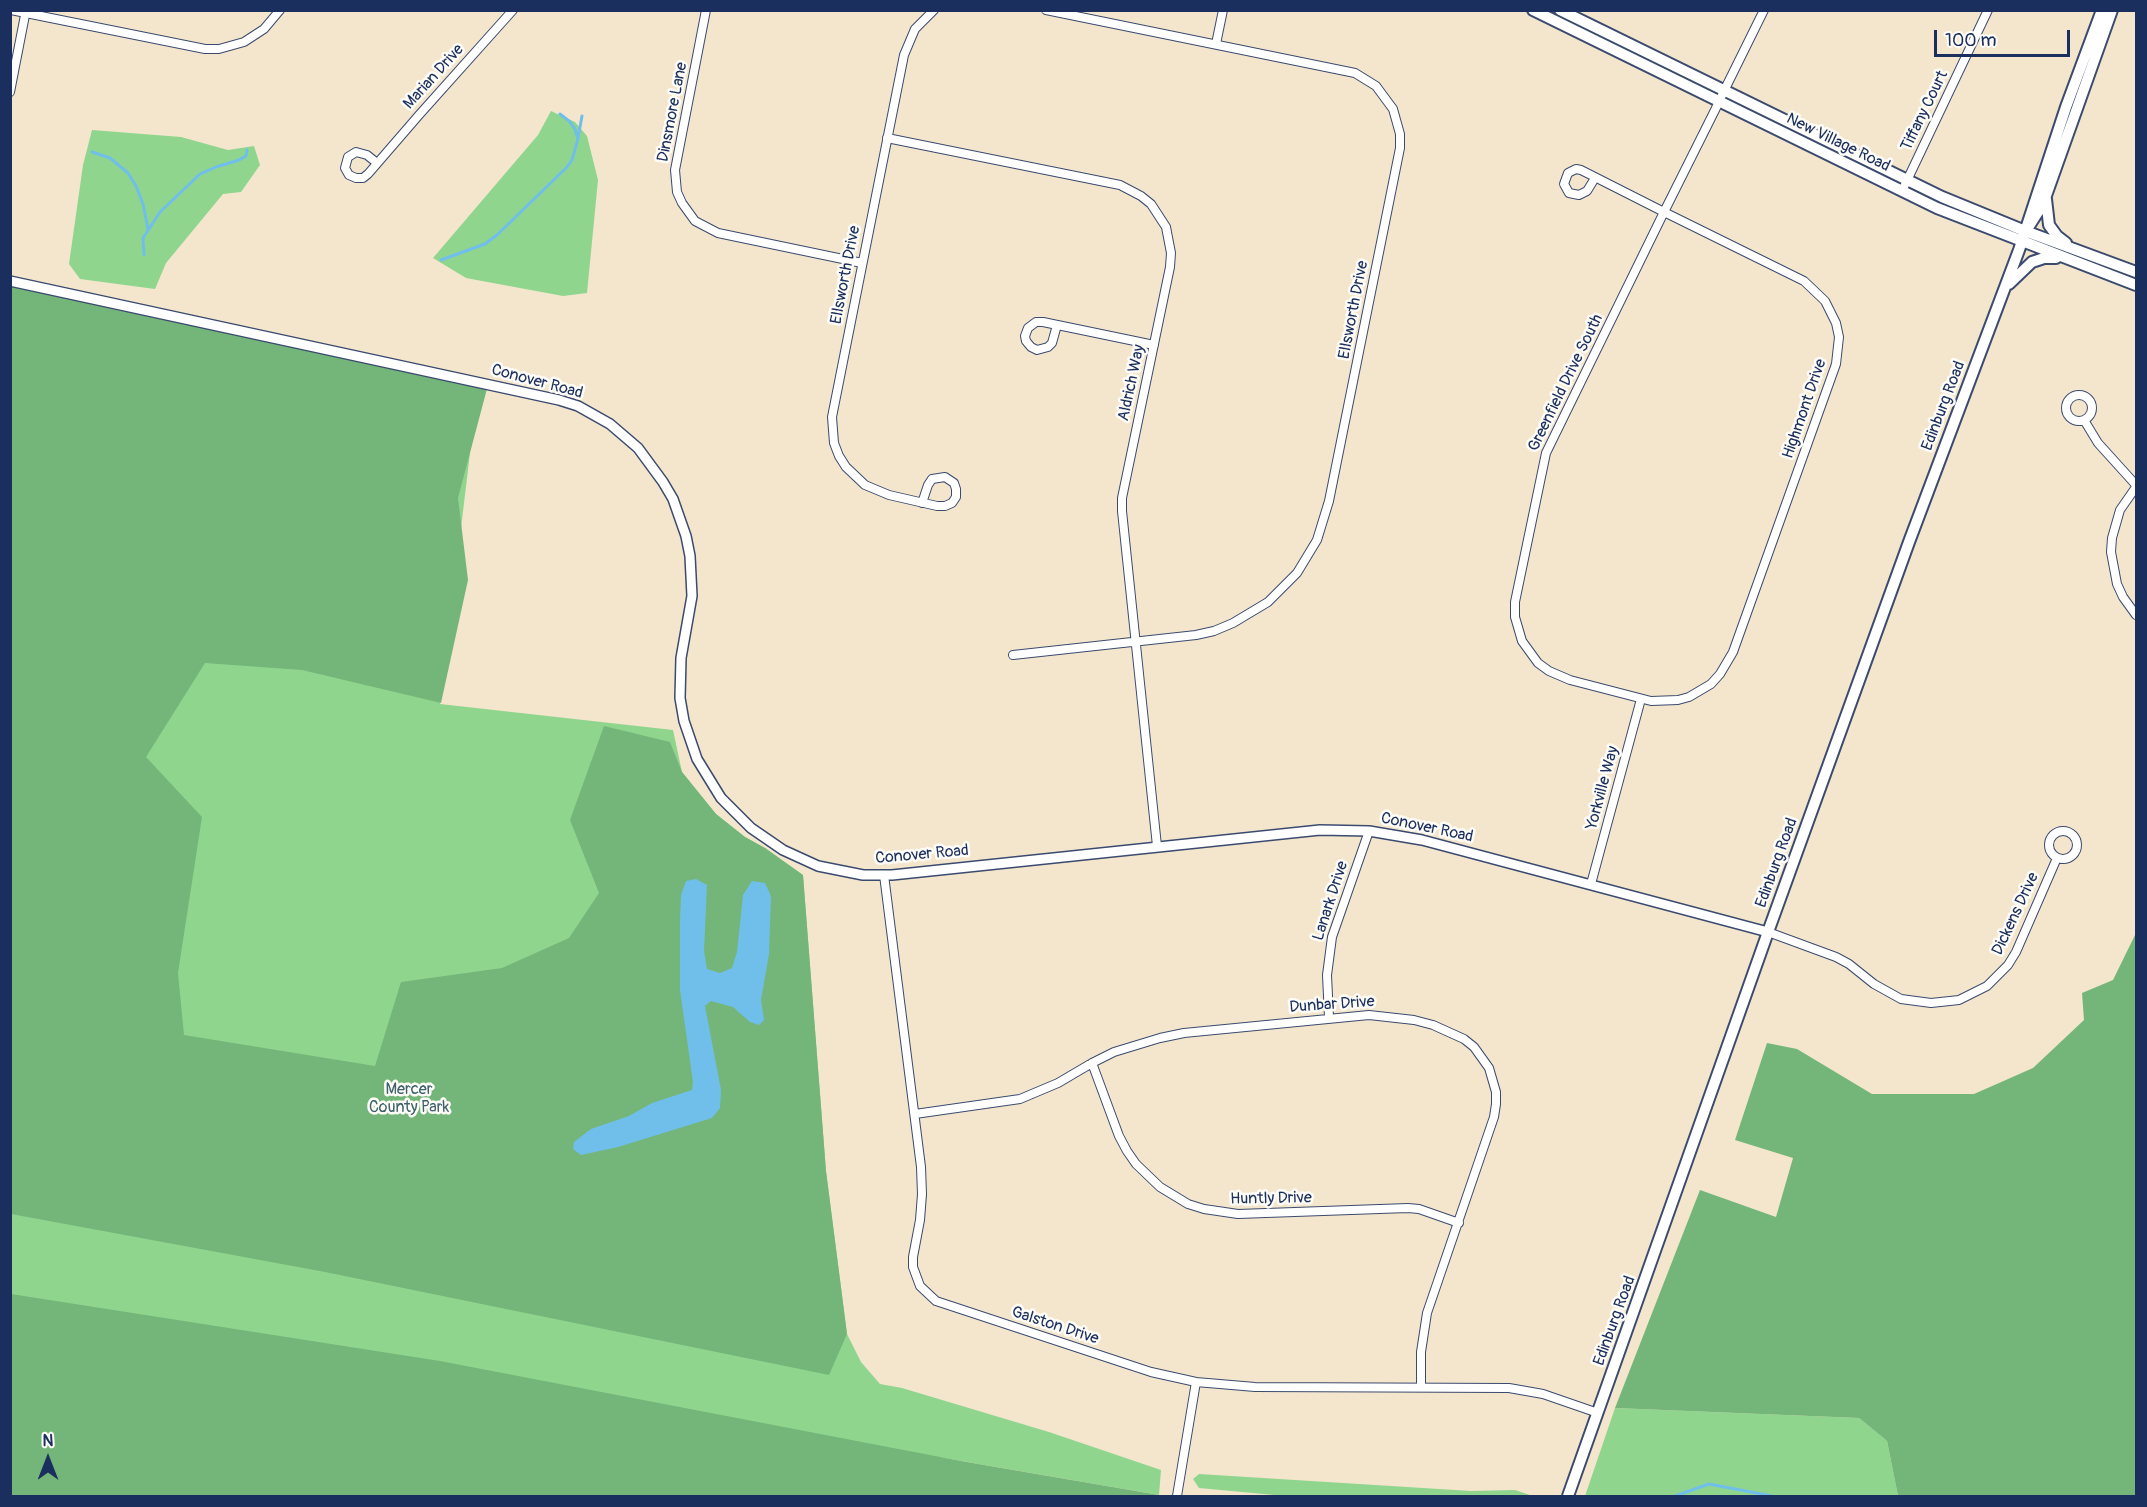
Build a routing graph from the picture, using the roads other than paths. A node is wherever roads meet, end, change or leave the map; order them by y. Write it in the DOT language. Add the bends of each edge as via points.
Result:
graph roads {
  1 [pos="11,10"];
  2 [pos="280,10"];
  3 [pos="513,10"];
  4 [pos="706,10"];
  5 [pos="934,10"];
  6 [pos="1046,10"];
  7 [pos="1223,10"];
  8 [pos="1533,10"];
  9 [pos="1560,10"];
  10 [pos="1764,10"];
  11 [pos="1988,10"];
  12 [pos="2102,10"];
  13 [pos="2112,10"];
  14 [pos="26,12"];
  15 [pos="1216,44"];
  16 [pos="10,92"];
  17 [pos="1722,96"];
  18 [pos="887,138"];
  19 [pos="377,163"];
  20 [pos="1595,178"];
  21 [pos="1907,180"];
  22 [pos="1902,191"];
  23 [pos="2046,196"];
  24 [pos="1664,213"];
  25 [pos="2023,237"];
  26 [pos="2073,249"];
  27 [pos="2067,259"];
  28 [pos="862,263"];
  29 [pos="2136,272"];
  30 [pos="10,281"];
  31 [pos="2136,285"];
  32 [pos="2005,288"];
  33 [pos="1057,325"];
  34 [pos="1154,345"];
  35 [pos="2084,420"];
  36 [pos="2136,486"];
  37 [pos="922,503"];
  38 [pos="2136,615"];
  39 [pos="1136,642"];
  40 [pos="1013,655"];
  41 [pos="1701,691"];
  42 [pos="1641,699"];
  43 [pos="1369,831"];
  44 [pos="1157,846"];
  45 [pos="2057,858"];
  46 [pos="884,875"];
  47 [pos="1591,884"];
  48 [pos="1768,932"];
  49 [pos="1329,1017"];
  50 [pos="1092,1063"];
  51 [pos="915,1114"];
  52 [pos="1459,1223"];
  53 [pos="1196,1382"];
  54 [pos="1421,1387"];
  55 [pos="1598,1413"];
  56 [pos="1177,1497"];
  57 [pos="1568,1497"];
  1 -- 14 [label="street"];
  2 -- 14 [label="street" via="255,36 219,49"];
  3 -- 19 [label="street, Marian Drive"];
  4 -- 28 [label="street, Dinsmore Lane" via="675,170 682,203 695,221 718,233"];
  5 -- 18 [label="street, Ellsworth Drive" via="908,41"];
  6 -- 15 [label="street, Ellsworth Drive"];
  7 -- 15 [label="street"];
  8 -- 17 [label="main road, New Village Road"];
  9 -- 17 [label="main road, New Village Road"];
  10 -- 17 [label="street, Greenfield Drive South"];
  11 -- 21 [label="street, Tiffany Court"];
  12 -- 25 [label="main road, Edinburg Road"];
  13 -- 23 [label="main road, Edinburg Road"];
  14 -- 16 [label="street"];
  15 -- 39 [label="street, Ellsworth Drive" via="1342,69 1367,79 1393,109 1400,148 1329,501 1312,549 1283,588 1233,623 1196,635"];
  17 -- 21 [label="main road, New Village Road"];
  17 -- 22 [label="main road, New Village Road"];
  17 -- 24 [label="street, Greenfield Drive South"];
  18 -- 28 [label="street, Ellsworth Drive"];
  18 -- 34 [label="street, Aldrich Way" via="1120,185 1142,196 1166,227 1171,253"];
  20 -- 24 [label="street, Highmont Drive"];
  21 -- 22 [label="street, Tiffany Court"];
  21 -- 25 [label="main road, New Village Road"];
  22 -- 25 [label="main road, New Village Road" via="1937,208"];
  23 -- 25 [label="main road, Edinburg Road"];
  23 -- 26 [label="main road" via="2052,230"];
  24 -- 41 [label="street, Highmont Drive" via="1804,281 1825,301 1839,337 1836,364 1733,652 1720,674"];
  24 -- 42 [label="street, Greenfield Drive South" via="1546,453 1515,602 1518,629 1538,663 1561,677"];
  25 -- 26 [label="main road, New Village Road"];
  25 -- 27 [label="main road, New Village Road"];
  25 -- 32 [label="main road, Edinburg Road"];
  26 -- 29 [label="main road, New Village Road"];
  27 -- 31 [label="main road, New Village Road"];
  27 -- 32 [label="main road" via="2032,262"];
  28 -- 37 [label="street, Ellsworth Drive" via="832,417 834,443 846,467 865,485"];
  30 -- 46 [label="street, Conover Road" via="559,400 610,424 638,448 663,482 681,518 690,556 692,596 681,658 681,698 690,740 708,780 735,814 783,850 842,872"];
  32 -- 48 [label="main road, Edinburg Road"];
  33 -- 33 [label="street" via="1032,324 1026,331 1026,341 1037,350 1048,347"];
  33 -- 34 [label="street"];
  34 -- 39 [label="street, Aldrich Way" via="1122,498"];
  35 -- 36 [label="street" via="2098,443"];
  36 -- 38 [label="street" via="2118,517 2111,552 2117,584"];
  37 -- 37 [label="street, Ellsworth Drive" via="952,503 957,492 954,483 945,477 932,479"];
  39 -- 40 [label="street, Ellsworth Drive"];
  39 -- 44 [label="street, Aldrich Way"];
  41 -- 42 [label="street, Greenfield Drive South" via="1665,702"];
  42 -- 47 [label="street, Yorkville Way"];
  43 -- 44 [label="street, Conover Road" via="1320,830"];
  43 -- 47 [label="street, Conover Road" via="1422,840"];
  43 -- 49 [label="street, Lanark Drive" via="1332,937 1327,975"];
  44 -- 46 [label="street, Conover Road"];
  45 -- 48 [label="street, Dickens Drive" via="2008,965 1987,986 1959,1000 1931,1004 1901,999 1836,957"];
  46 -- 51 [label="street, Galston Drive"];
  47 -- 48 [label="street, Conover Road"];
  48 -- 55 [label="main road, Edinburg Road"];
  49 -- 50 [label="street, Dunbar Drive" via="1160,1038"];
  49 -- 52 [label="street, Dunbar Drive" via="1370,1015 1414,1020 1464,1039 1483,1057 1494,1080 1496,1111"];
  50 -- 51 [label="street, Dunbar Drive" via="1020,1099"];
  50 -- 52 [label="street, Huntly Drive" via="1127,1151 1147,1176 1188,1204 1238,1214 1408,1208"];
  51 -- 53 [label="street, Galston Drive" via="922,1194 913,1267 927,1294 941,1303 1140,1369"];
  52 -- 54 [label="street, Dunbar Drive" via="1427,1313"];
  53 -- 54 [label="street, Galston Drive" via="1255,1387"];
  53 -- 56 [label="street"];
  54 -- 55 [label="street, Galston Drive" via="1526,1390"];
  55 -- 57 [label="main road, Edinburg Road"];
}
